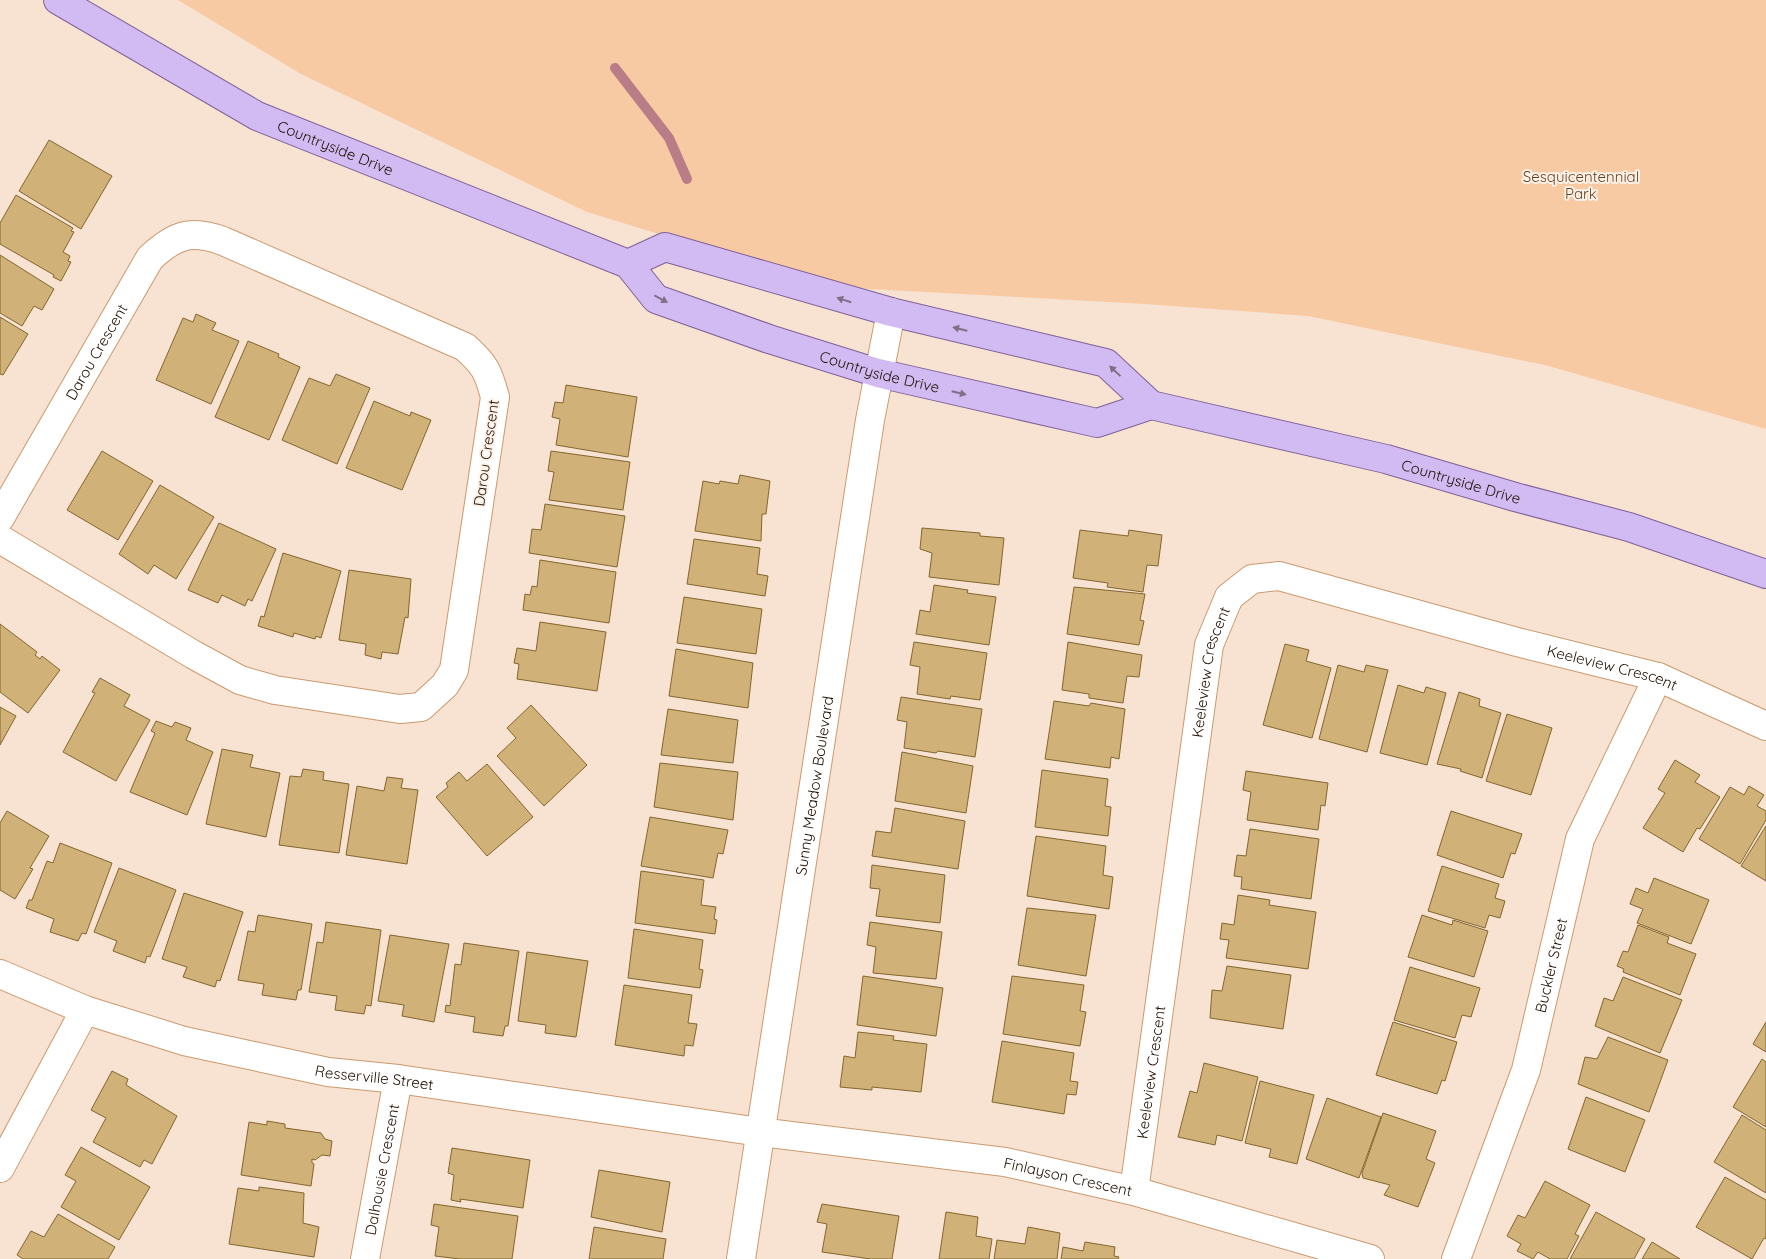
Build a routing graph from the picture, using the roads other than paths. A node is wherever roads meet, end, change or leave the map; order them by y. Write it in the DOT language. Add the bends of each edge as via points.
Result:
graph roads {
  1 [pos="58,0"];
  2 [pos="628,264"];
  3 [pos="891,312"];
  4 [pos="878,373"];
  5 [pos="1151,405"];
  6 [pos="0,518"];
  7 [pos="0,539"];
  8 [pos="1766,574"];
  9 [pos="1658,678"];
  10 [pos="1766,726"];
  11 [pos="0,974"];
  12 [pos="85,1010"];
  13 [pos="398,1079"];
  14 [pos="760,1132"];
  15 [pos="0,1168"];
  16 [pos="1134,1191"];
  17 [pos="365,1259"];
  18 [pos="741,1259"];
  19 [pos="1370,1259"];
  20 [pos="1456,1259"];
  1 -- 2 [label="main road, Countryside Drive" via="257,116"];
  3 -- 2 [label="main road, one-way" via="665,248"];
  2 -- 4 [label="main road, Countryside Drive, one-way" via="656,299"];
  3 -- 4 [label="street, Sunny Meadow Boulevard"];
  5 -- 3 [label="main road, one-way" via="1106,363"];
  4 -- 5 [label="main road, Countryside Drive, one-way" via="1097,423"];
  4 -- 14 [label="street, Sunny Meadow Boulevard"];
  5 -- 8 [label="main road, Countryside Drive" via="1386,459 1629,527"];
  6 -- 7 [label="street, Darou Crescent" via="150,258 165,244 185,236 203,234 223,241 465,347 483,363 495,397 454,670 446,685 421,707 400,709 275,690 240,680"];
  9 -- 10 [label="street, Keeleview Crescent"];
  9 -- 16 [label="street, Keeleview Crescent" via="1279,576 1252,579 1229,597 1209,645"];
  9 -- 20 [label="street, Buckler Street" via="1580,838 1526,1070"];
  11 -- 12 [label="street, Resserville Street"];
  12 -- 13 [label="street, Resserville Street" via="184,1041 328,1072"];
  12 -- 15 [label="street"];
  13 -- 14 [label="street, Resserville Street"];
  13 -- 17 [label="street, Dalhousie Crescent"];
  14 -- 16 [label="street, Finlayson Crescent" via="1005,1162"];
  14 -- 18 [label="street, Sunny Meadow Boulevard"];
  16 -- 19 [label="street, Finlayson Crescent"];
}
